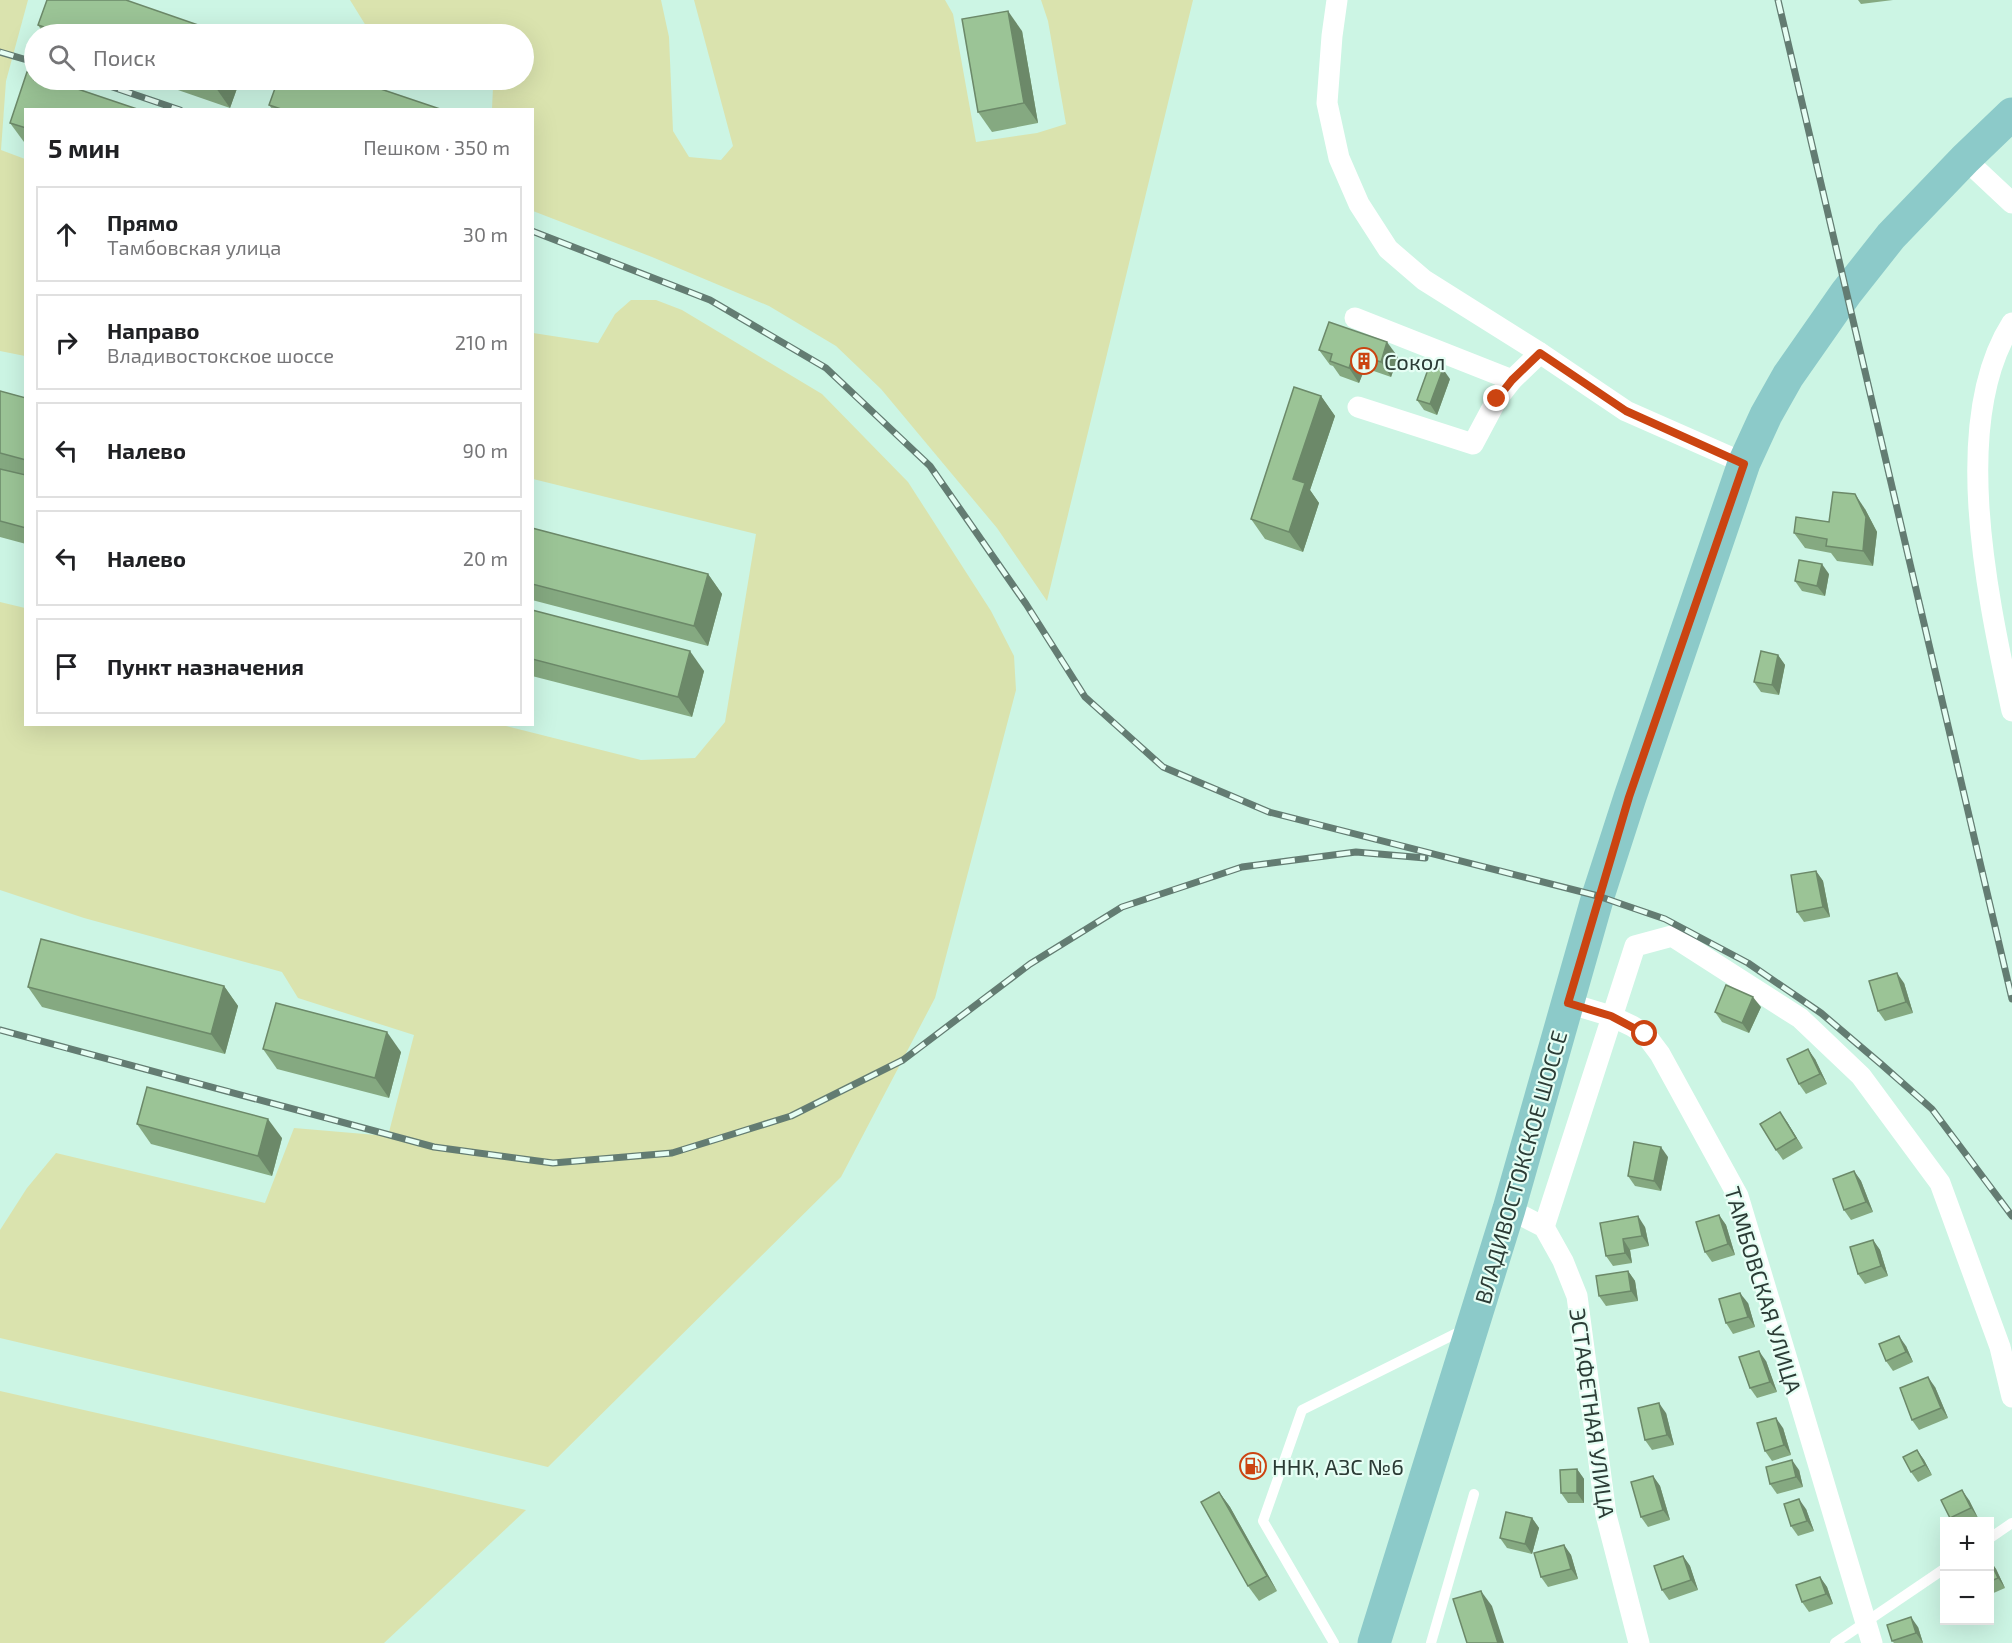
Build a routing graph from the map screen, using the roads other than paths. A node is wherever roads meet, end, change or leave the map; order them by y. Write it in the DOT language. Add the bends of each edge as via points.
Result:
graph roads {
  1 [pos="1337,0"];
  2 [pos="2012,114"];
  3 [pos="1965,159"];
  4 [pos="2012,203"];
  5 [pos="1354,318"];
  6 [pos="2012,323"];
  7 [pos="1540,353"];
  8 [pos="1512,380"];
  9 [pos="1358,407"];
  10 [pos="1744,464"];
  11 [pos="2012,711"];
  12 [pos="1568,1003"];
  13 [pos="1611,1016"];
  14 [pos="1509,1209"];
  15 [pos="1544,1227"];
  16 [pos="1473,1325"];
  17 [pos="2012,1397"];
  18 [pos="1474,1494"];
  19 [pos="2012,1523"];
  20 [pos="1994,1535"];
  21 [pos="1942,1571"];
  22 [pos="1869,1633"];
  23 [pos="1334,1643"];
  24 [pos="1374,1643"];
  25 [pos="1431,1643"];
  26 [pos="1639,1643"];
  27 [pos="1835,1643"];
  1 -- 7 [label="street" via="1327,103 1339,158 1359,204 1388,249 1424,280"];
  2 -- 3 [label="main road, ВЛАДИВОСТОКСКОЕ ШОССЕ"];
  3 -- 4 [label="street"];
  3 -- 10 [label="main road, ВЛАДИВОСТОКСКОЕ ШОССЕ" via="1892,236 1846,292 1788,376"];
  5 -- 8 [label="street"];
  6 -- 11 [label="street" via="1998,350 1988,384 1978,475 1985,567"];
  7 -- 8 [label="street"];
  7 -- 10 [label="street" via="1626,411"];
  8 -- 9 [label="street" via="1473,444"];
  10 -- 12 [label="main road, ВЛАДИВОСТОКСКОЕ ШОССЕ" via="1629,797"];
  12 -- 13 [label="street, ТАМБОВСКАЯ УЛИЦА"];
  12 -- 14 [label="main road, ВЛАДИВОСТОКСКОЕ ШОССЕ"];
  13 -- 15 [label="street"];
  13 -- 17 [label="street" via="1635,946 1672,936 1800,1018 1861,1076 1940,1183 2000,1347"];
  13 -- 22 [label="street, ТАМБОВСКАЯ УЛИЦА" via="1645,1034 1660,1054 1738,1196"];
  14 -- 15 [label="street"];
  14 -- 16 [label="main road, ВЛАДИВОСТОКСКОЕ ШОССЕ"];
  15 -- 26 [label="street, ЭСТАФЕТНАЯ УЛИЦА" via="1577,1296 1606,1515"];
  16 -- 23 [label="lane" via="1302,1410 1263,1521"];
  16 -- 24 [label="main road, ВЛАДИВОСТОКСКОЕ ШОССЕ"];
  18 -- 25 [label="lane"];
  19 -- 20 [label="lane"];
  21 -- 22 [label="lane"];
  22 -- 27 [label="lane"];
}
